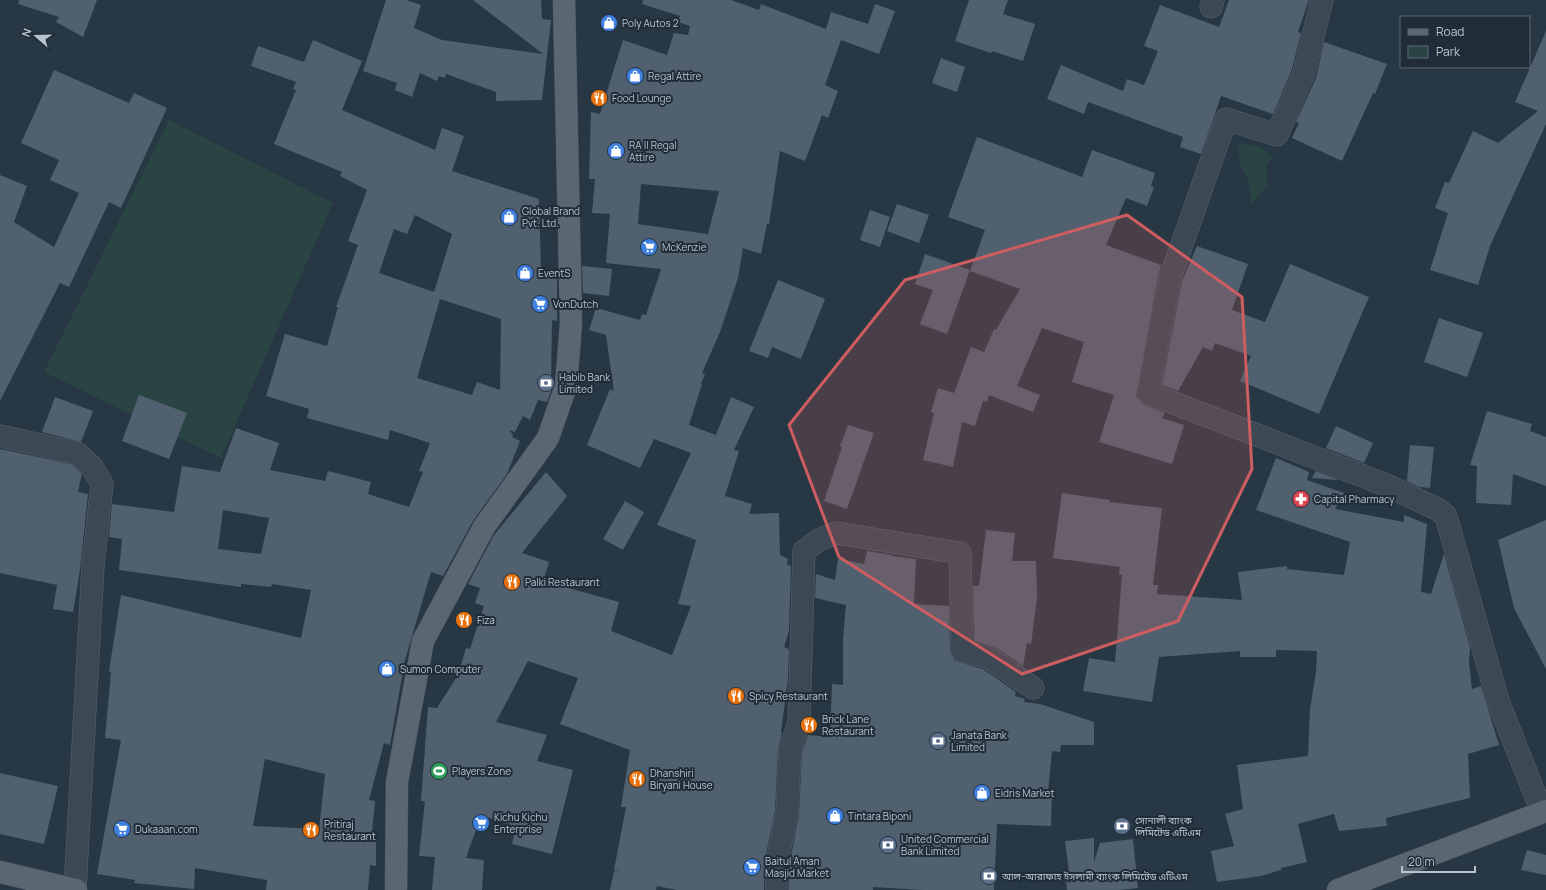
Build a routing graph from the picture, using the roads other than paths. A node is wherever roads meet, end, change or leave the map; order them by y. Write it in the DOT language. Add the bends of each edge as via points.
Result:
graph roads {
  1 [pos="564,0"];
  2 [pos="1322,0"];
  3 [pos="0,436"];
  4 [pos="1033,688"];
  5 [pos="1544,812"];
  6 [pos="0,872"];
  7 [pos="75,890"];
  8 [pos="396,890"];
  9 [pos="777,890"];
  10 [pos="1338,890"];
  1 -- 8 [label="main road" via="571,323 566,386 548,438 484,527 423,641 397,782"];
  2 -- 5 [label="street" via="1304,73 1277,135 1226,119 1170,278 1148,393 1386,485 1439,510 1446,516 1498,701"];
  3 -- 7 [label="street" via="77,453 92,467 102,484 93,566"];
  4 -- 9 [label="street" via="988,657 962,651 960,553 836,533 819,540 804,551 799,722 790,750 787,813 776,867"];
  5 -- 10 [label="main road"];
  6 -- 7 [label="main road"];
}
